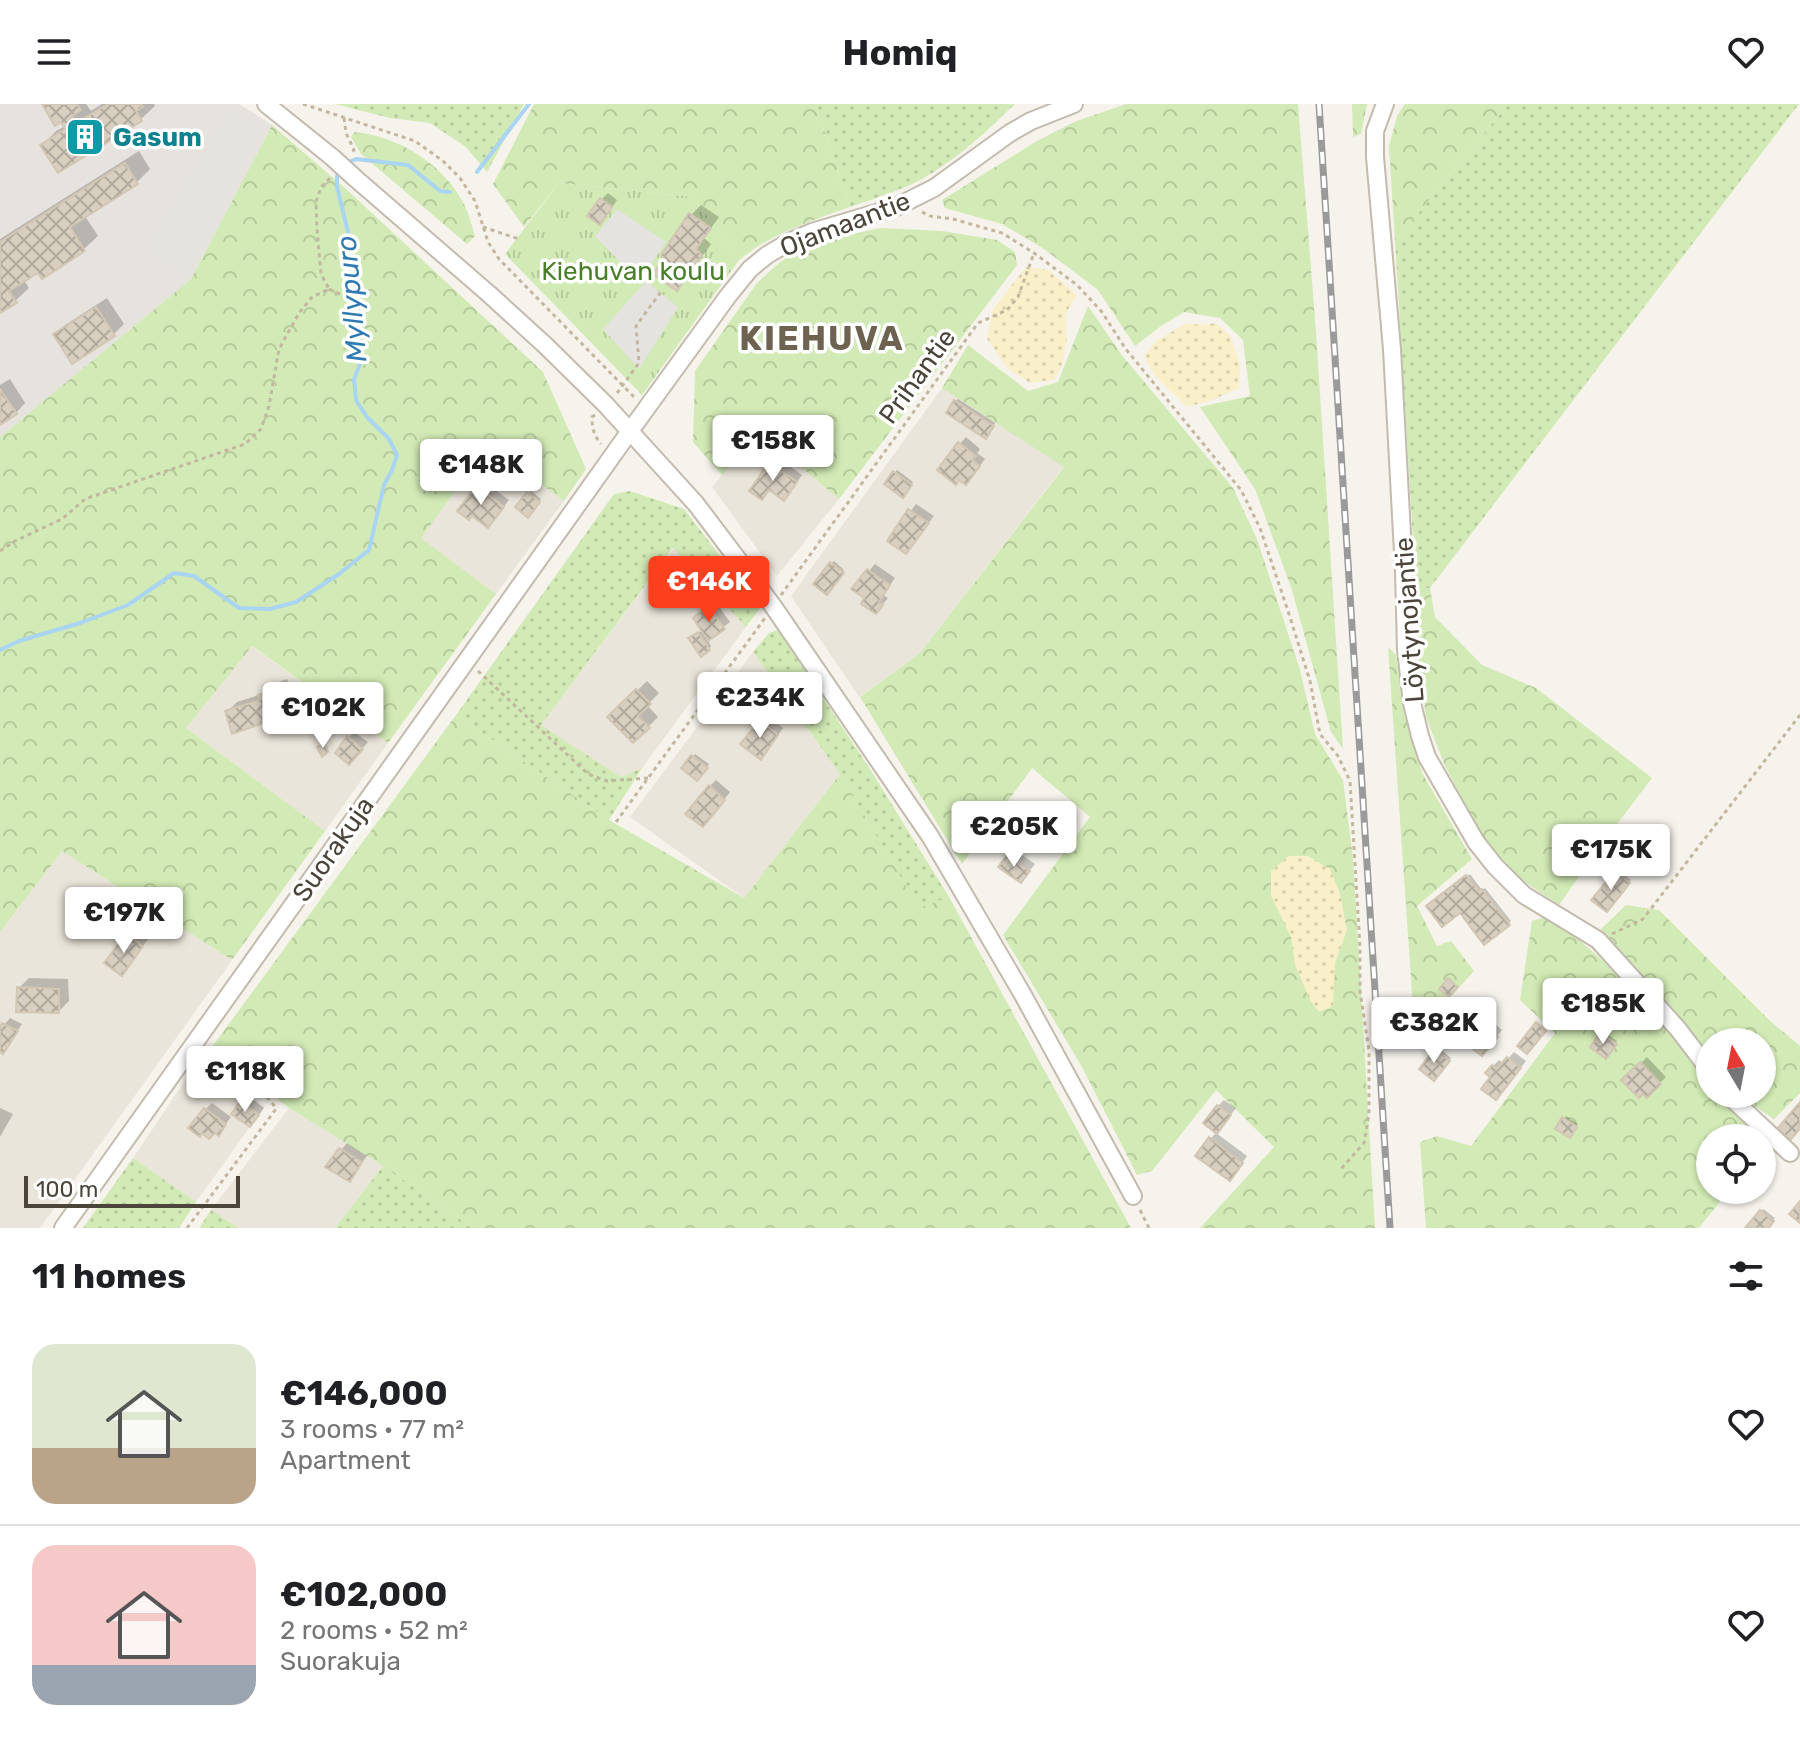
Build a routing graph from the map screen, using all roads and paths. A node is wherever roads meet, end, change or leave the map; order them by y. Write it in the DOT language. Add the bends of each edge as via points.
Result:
graph roads {
  1 [pos="266,104"];
  2 [pos="303,104"];
  3 [pos="1074,104"];
  4 [pos="1385,104"];
  5 [pos="344,118"];
  6 [pos="339,162"];
  7 [pos="905,202"];
  8 [pos="483,227"];
  9 [pos="519,239"];
  10 [pos="1034,253"];
  11 [pos="329,289"];
  12 [pos="663,289"];
  13 [pos="354,321"];
  14 [pos="623,386"];
  15 [pos="606,405"];
  16 [pos="646,409"];
  17 [pos="630,431"];
  18 [pos="612,457"];
  19 [pos="0,551"];
  20 [pos="773,606"];
  21 [pos="467,660"];
  22 [pos="1800,715"];
  23 [pos="648,778"];
  24 [pos="616,822"];
  25 [pos="1598,940"];
  26 [pos="189,1051"];
  27 [pos="1696,1053"];
  28 [pos="1742,1108"];
  29 [pos="1790,1153"];
  30 [pos="1341,1169"];
  31 [pos="1133,1196"];
  32 [pos="63,1228"];
  33 [pos="187,1228"];
  34 [pos="1149,1228"];
  1 -- 6 [label="street"];
  2 -- 5 [label="path"];
  3 -- 7 [label="street, Ojamaantie" via="1010,133 934,188"];
  4 -- 25 [label="street, Löytynojantie" via="1375,131 1375,157 1393,365 1406,649 1420,736 1450,797 1495,866 1524,895"];
  5 -- 6 [label="path" via="354,150"];
  5 -- 8 [label="path" via="415,141 443,161 475,201"];
  6 -- 11 [label="path" via="316,202 321,274"];
  6 -- 15 [label="street, bridge"];
  7 -- 10 [label="path" via="930,216 1002,233"];
  7 -- 16 [label="street, Ojamaantie" via="812,232 767,255 728,296"];
  8 -- 9 [label="path"];
  8 -- 14 [label="path" via="499,259"];
  10 -- 20 [label="path, Prihantie" via="1018,297 1007,310 978,323"];
  10 -- 30 [label="path" via="1077,285 1102,312 1125,348 1241,490 1260,528 1289,614 1320,734 1350,781 1369,1114 1364,1143"];
  11 -- 13 [label="path" via="346,297"];
  11 -- 19 [label="path" via="312,297 279,349 261,429 245,444 85,499 62,519"];
  12 -- 14 [label="path" via="636,326 639,363"];
  14 -- 16 [label="path"];
  15 -- 17 [label="street"];
  15 -- 18 [label="path" via="592,417 592,427"];
  16 -- 17 [label="street, Ojamaantie"];
  17 -- 18 [label="street, Suorakuja"];
  17 -- 20 [label="street" via="696,504"];
  18 -- 21 [label="street, Suorakuja"];
  20 -- 23 [label="path, Prihantie"];
  20 -- 31 [label="street" via="930,836"];
  21 -- 23 [label="path" via="588,774 607,781"];
  21 -- 26 [label="street, Suorakuja"];
  22 -- 25 [label="path" via="1643,919"];
  23 -- 24 [label="path, Prihantie"];
  25 -- 27 [label="street, Löytynojantie"];
  26 -- 32 [label="street, Suorakuja"];
  26 -- 33 [label="path" via="254,1087 276,1109"];
  28 -- 29 [label="street"];
  31 -- 34 [label="path"];
}
